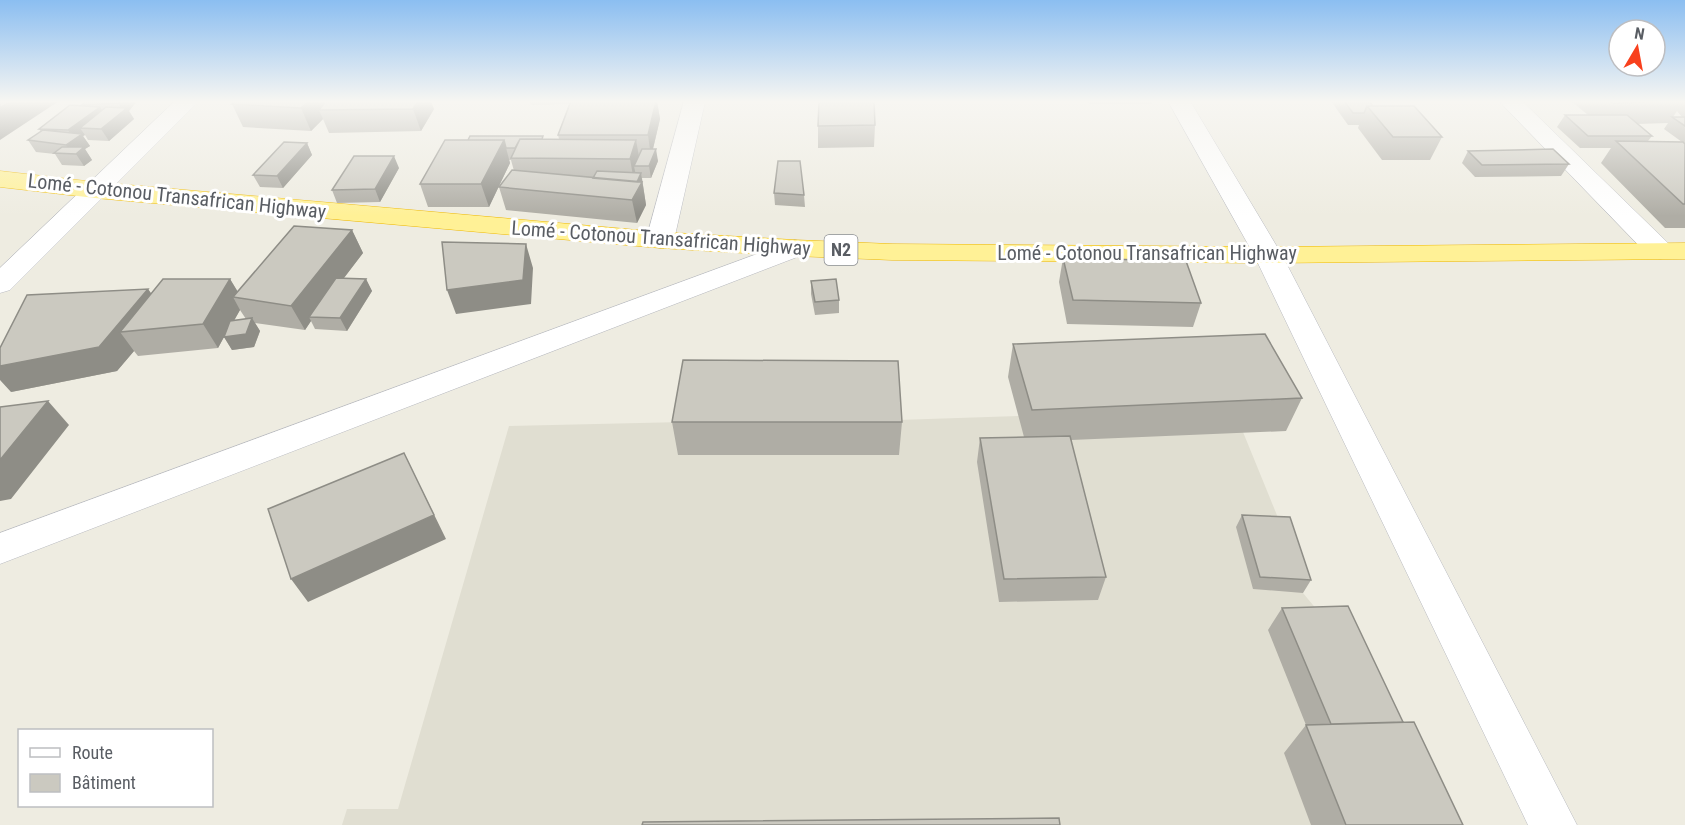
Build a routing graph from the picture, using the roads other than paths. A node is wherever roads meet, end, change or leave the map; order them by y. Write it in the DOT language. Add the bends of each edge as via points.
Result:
graph roads {
  1 [pos="147,140"];
  2 [pos="685,140"];
  3 [pos="1201,140"];
  4 [pos="1552,140"];
  5 [pos="0,179"];
  6 [pos="94,190"];
  7 [pos="660,240"];
  8 [pos="795,248"];
  9 [pos="1672,251"];
  10 [pos="1268,255"];
  11 [pos="0,284"];
  12 [pos="0,549"];
  13 [pos="1553,825"];
  1 -- 6 [label="street"];
  2 -- 7 [label="street"];
  3 -- 10 [label="street"];
  4 -- 9 [label="street"];
  5 -- 6 [label="highway, Lomé - Cotonou Transafrican Highway / N2"];
  6 -- 7 [label="highway, Lomé - Cotonou Transafrican Highway / N2"];
  6 -- 11 [label="street"];
  7 -- 8 [label="highway, Lomé - Cotonou Transafrican Highway / N2"];
  8 -- 10 [label="highway, Lomé - Cotonou Transafrican Highway / N2"];
  8 -- 12 [label="street"];
  9 -- 10 [label="highway, Lomé - Cotonou Transafrican Highway / N2"];
  10 -- 13 [label="street"];
}
